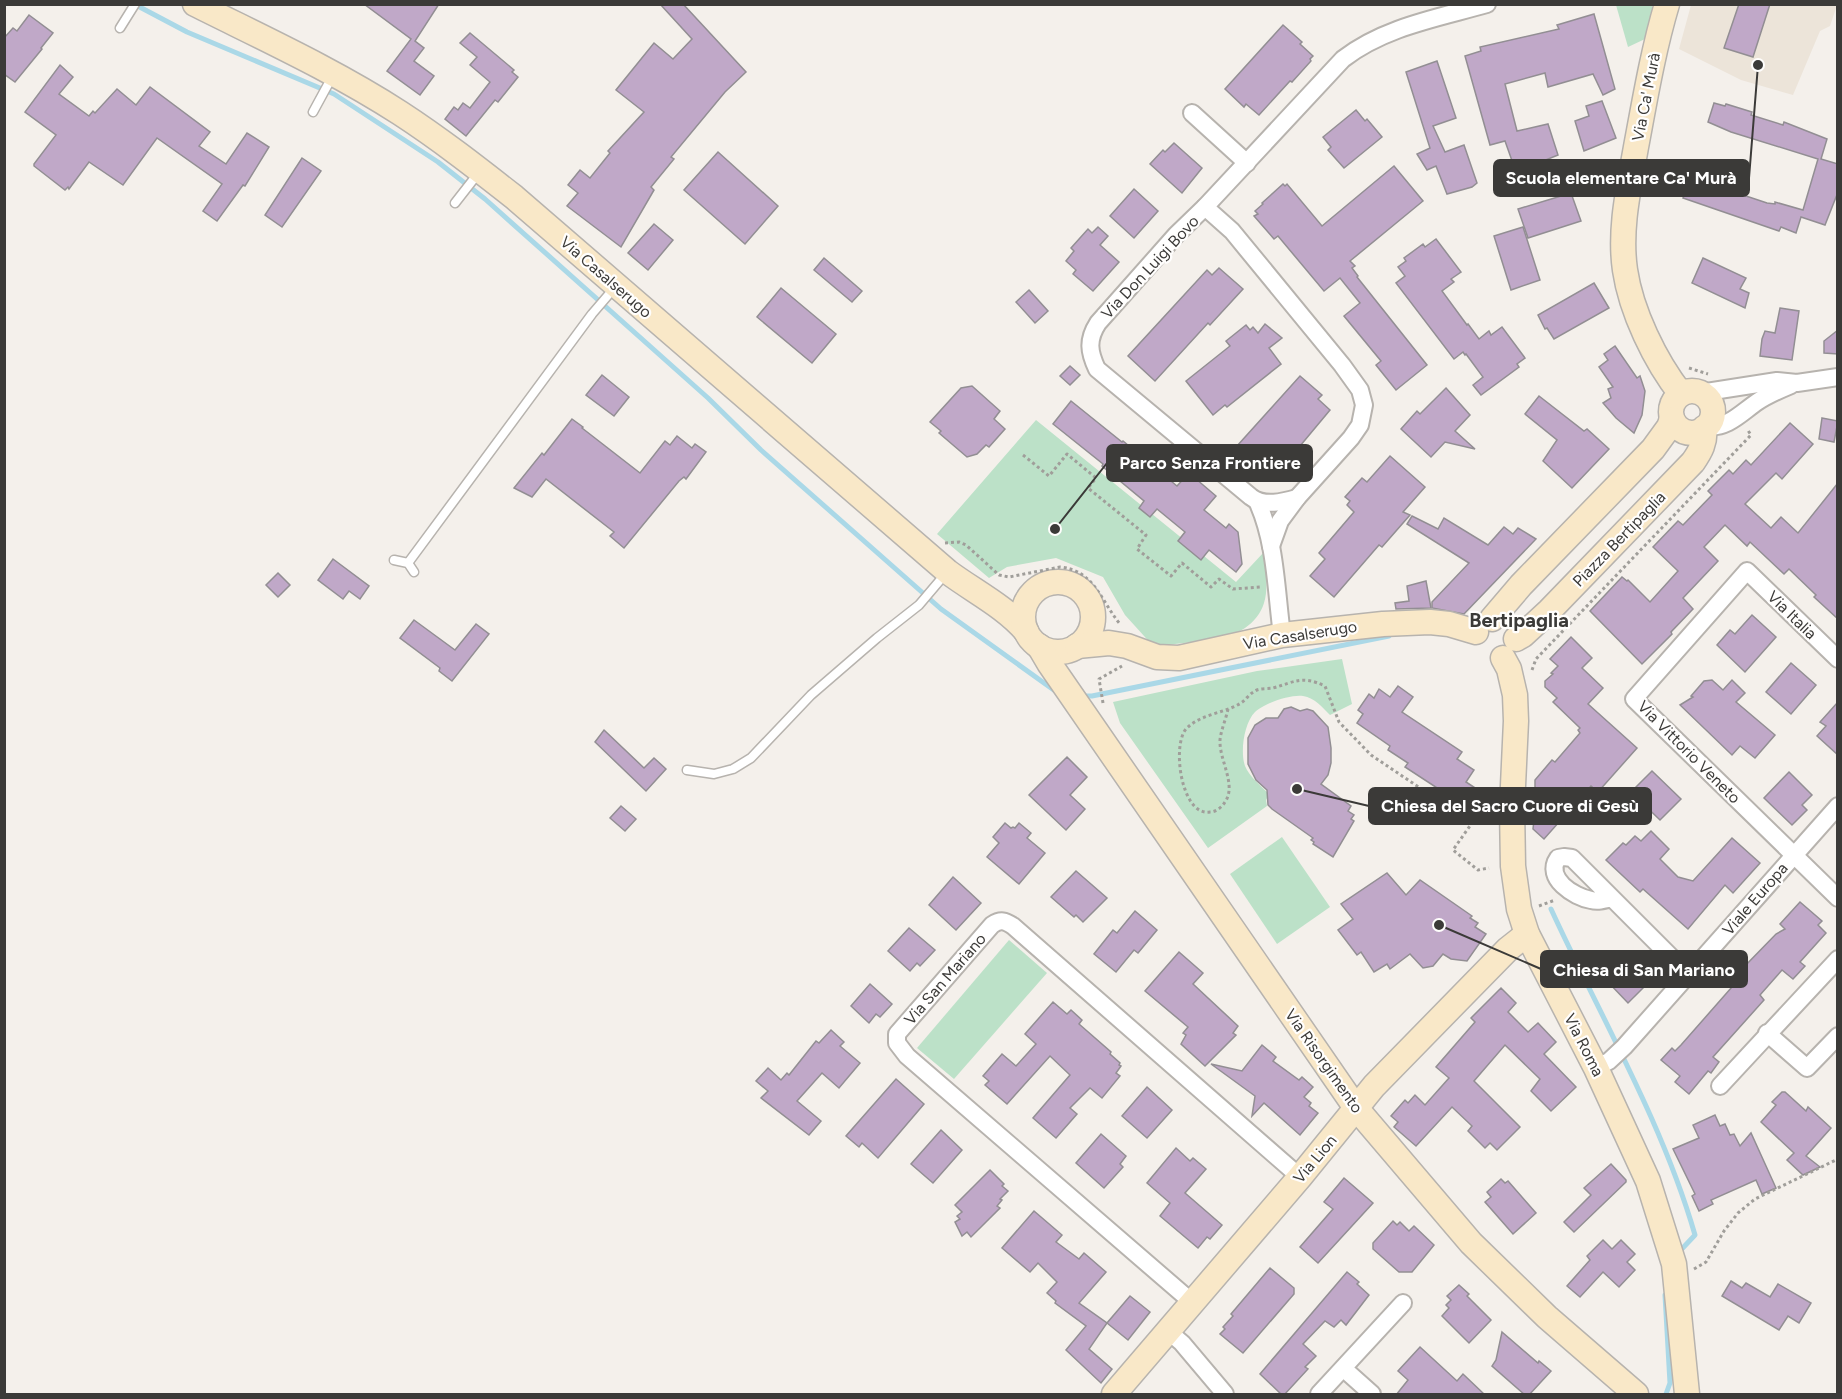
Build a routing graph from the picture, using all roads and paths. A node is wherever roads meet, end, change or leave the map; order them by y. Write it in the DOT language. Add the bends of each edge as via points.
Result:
graph roads {
  1 [pos="135,4"];
  2 [pos="195,4"];
  3 [pos="1487,4"];
  4 [pos="1668,4"];
  5 [pos="120,28"];
  6 [pos="331,78"];
  7 [pos="313,112"];
  8 [pos="1192,113"];
  9 [pos="1247,163"];
  10 [pos="476,176"];
  11 [pos="455,203"];
  12 [pos="1205,207"];
  13 [pos="612,291"];
  14 [pos="1683,365"];
  15 [pos="1838,377"];
  16 [pos="1797,382"];
  17 [pos="1698,387"];
  18 [pos="1672,419"];
  19 [pos="1706,427"];
  20 [pos="1751,435"];
  21 [pos="1023,455"];
  22 [pos="1297,498"];
  23 [pos="1257,501"];
  24 [pos="940,543"];
  25 [pos="1271,546"];
  26 [pos="394,560"];
  27 [pos="408,563"];
  28 [pos="1748,571"];
  29 [pos="414,572"];
  30 [pos="948,572"];
  31 [pos="1265,586"];
  32 [pos="1032,594"];
  33 [pos="985,596"];
  34 [pos="1092,612"];
  35 [pos="1484,626"];
  36 [pos="1282,635"];
  37 [pos="1033,639"];
  38 [pos="1125,645"];
  39 [pos="1075,647"];
  40 [pos="1510,648"];
  41 [pos="1838,659"];
  42 [pos="1532,675"];
  43 [pos="1065,686"];
  44 [pos="1228,709"];
  45 [pos="1094,710"];
  46 [pos="687,770"];
  47 [pos="1838,806"];
  48 [pos="1793,855"];
  49 [pos="1489,868"];
  50 [pos="1568,890"];
  51 [pos="1611,898"];
  52 [pos="1838,898"];
  53 [pos="1532,909"];
  54 [pos="1527,934"];
  55 [pos="1838,958"];
  56 [pos="1688,974"];
  57 [pos="1767,1034"];
  58 [pos="1838,1036"];
  59 [pos="1602,1065"];
  60 [pos="1720,1086"];
  61 [pos="1356,1108"];
  62 [pos="1838,1159"];
  63 [pos="1300,1177"];
  64 [pos="1675,1270"];
  65 [pos="1193,1302"];
  66 [pos="1403,1303"];
  67 [pos="1168,1331"];
  68 [pos="1344,1369"];
  69 [pos="1114,1395"];
  70 [pos="1225,1395"];
  71 [pos="1319,1395"];
  72 [pos="1372,1395"];
  73 [pos="1636,1395"];
  74 [pos="1687,1395"];
  1 -- 5 [label="lane"];
  2 -- 6 [label="street, Via Casalserugo"];
  3 -- 9 [label="street, Via Don Luigi Bovo" via="1384,34 1359,46 1328,73"];
  4 -- 17 [label="street, Via Ca' Murà" via="1643,108 1623,235 1625,269 1636,311 1656,355"];
  6 -- 7 [label="lane"];
  6 -- 10 [label="street, Via Casalserugo" via="400,113 441,141"];
  8 -- 9 [label="street"];
  9 -- 12 [label="street, Via Don Luigi Bovo"];
  10 -- 11 [label="lane"];
  10 -- 13 [label="street, Via Casalserugo"];
  12 -- 22 [label="street, Via Don Luigi Bovo" via="1232,231 1360,390 1364,405 1360,425"];
  12 -- 23 [label="street, Via Don Luigi Bovo" via="1098,323 1092,332 1090,354 1097,369 1115,386"];
  13 -- 27 [label="lane"];
  13 -- 30 [label="street, Via Casalserugo"];
  14 -- 17 [label="path" via="1702,373"];
  15 -- 16 [label="street"];
  16 -- 17 [label="street"];
  16 -- 19 [label="street" via="1758,401 1726,424"];
  17 -- 18 [label="street" via="1672,405"];
  17 -- 19 [label="street, Piazza Bertipaglia" via="1711,405 1712,419"];
  18 -- 19 [label="street" via="1688,432"];
  18 -- 35 [label="street" via="1653,449"];
  19 -- 40 [label="street, Piazza Bertipaglia" via="1700,452 1693,462"];
  20 -- 42 [label="path" via="1536,658"];
  21 -- 31 [label="path" via="1049,476 1067,454 1096,478 1088,488 1146,535 1137,549 1171,576 1182,563 1211,587 1219,579 1233,589"];
  22 -- 23 [label="street"];
  22 -- 25 [label="street, Via Don Luigi Bovo" via="1280,521"];
  23 -- 25 [label="street, Via Don Luigi Bovo"];
  24 -- 38 [label="path" via="966,545 999,575 1009,577 1060,567 1083,574 1092,581"];
  25 -- 36 [label="street, Via Don Luigi Bovo"];
  26 -- 27 [label="lane"];
  27 -- 29 [label="lane"];
  28 -- 41 [label="street, Via Italia"];
  28 -- 48 [label="street, Via Vittorio Veneto" via="1634,699"];
  30 -- 33 [label="street, Via Casalserugo"];
  30 -- 46 [label="lane" via="919,605 811,696 751,758 714,774"];
  32 -- 33 [label="street" via="1021,598"];
  32 -- 34 [label="street" via="1048,584 1068,584 1084,594"];
  32 -- 37 [label="street" via="1023,612"];
  33 -- 37 [label="street, Via Casalserugo" via="1014,617"];
  34 -- 38 [label="street, Via Casalserugo"];
  34 -- 39 [label="street" via="1090,631"];
  35 -- 36 [label="street, Via Casalserugo" via="1383,624"];
  35 -- 40 [label="street" via="1504,620 1509,623"];
  35 -- 40 [label="street" via="1475,644 1481,654 1492,659"];
  36 -- 38 [label="street, Via Casalserugo" via="1179,658 1157,657"];
  37 -- 39 [label="street" via="1058,652"];
  37 -- 43 [label="street, Via Risorgimento"];
  38 -- 39 [label="street, Via Casalserugo"];
  38 -- 45 [label="path" via="1099,683"];
  39 -- 43 [label="street" via="1065,664"];
  40 -- 54 [label="street, Via Roma" via="1516,721 1513,866"];
  43 -- 45 [label="street, Via Risorgimento"];
  44 -- 44 [label="path" via="1186,728 1183,736 1180,752 1187,797 1206,813 1215,812 1225,802 1229,789 1220,739"];
  44 -- 49 [label="path" via="1255,690 1292,680 1313,680 1325,686 1339,722 1371,755 1472,823 1453,850 1478,870"];
  45 -- 61 [label="street, Via Risorgimento"];
  47 -- 48 [label="street, Viale Europa"];
  48 -- 52 [label="street, Via Vittorio Veneto"];
  48 -- 56 [label="street, Viale Europa"];
  50 -- 51 [label="street" via="1590,900"];
  50 -- 51 [label="street" via="1554,872 1554,864 1564,856 1580,865"];
  50 -- 53 [label="path" via="1562,898"];
  51 -- 56 [label="street"];
  54 -- 59 [label="street, Via Roma"];
  54 -- 61 [label="street, Via Lion" via="1500,957"];
  55 -- 57 [label="street"];
  56 -- 59 [label="street, Viale Europa" via="1624,1047"];
  57 -- 58 [label="street" via="1807,1068"];
  57 -- 60 [label="street"];
  59 -- 64 [label="street, Via Roma" via="1648,1181"];
  61 -- 63 [label="street, Via Lion"];
  61 -- 73 [label="street, Via Risorgimento" via="1472,1243 1547,1317"];
  62 -- 64 [label="path" via="1755,1199 1724,1231 1706,1262 1682,1275"];
  63 -- 65 [label="street, Via Lion"];
  63 -- 65 [label="street, Via San Mariano" via="1004,921 992,925 897,1034 897,1043 907,1056"];
  64 -- 74 [label="street, Via Roma"];
  65 -- 67 [label="street, Via Lion"];
  66 -- 68 [label="street"];
  67 -- 69 [label="street, Via Lion"];
  67 -- 70 [label="street"];
  68 -- 71 [label="street"];
  68 -- 72 [label="street"];
}
